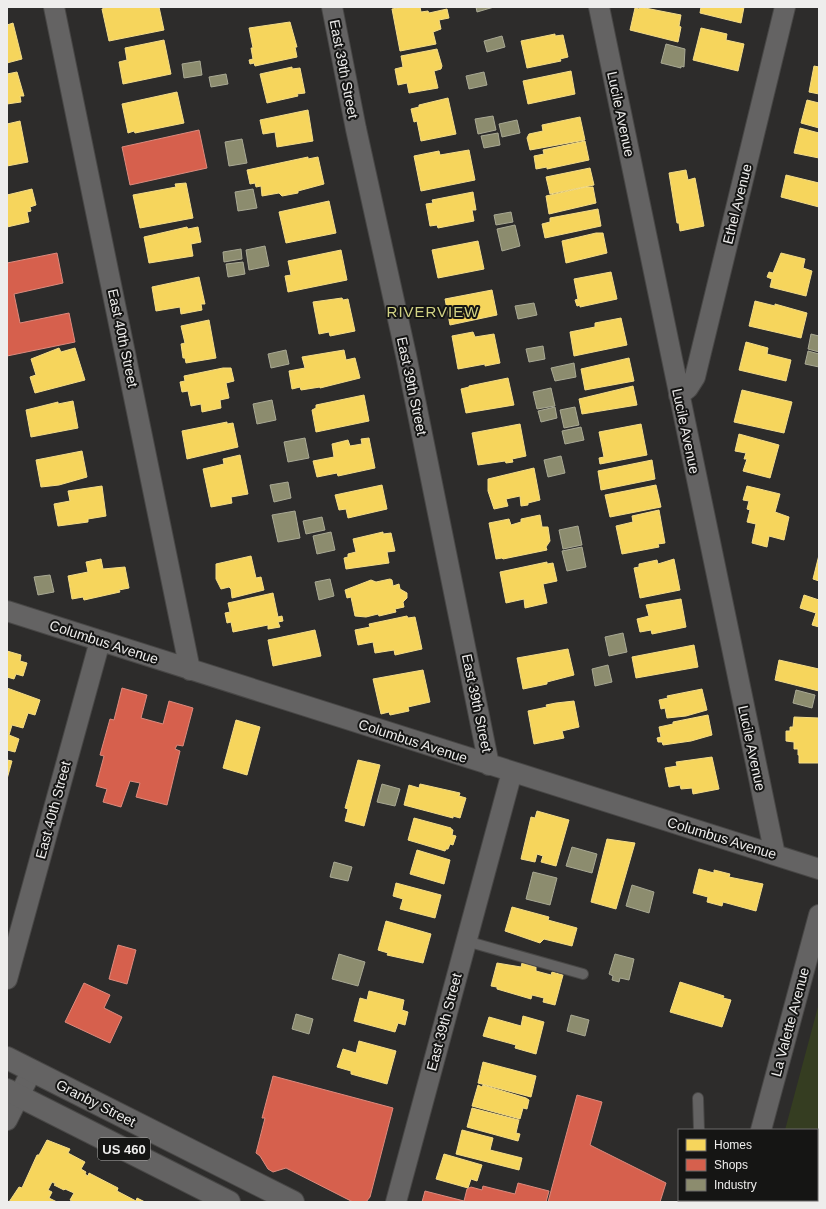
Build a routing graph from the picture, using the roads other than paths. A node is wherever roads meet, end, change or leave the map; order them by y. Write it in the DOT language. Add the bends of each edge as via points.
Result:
graph roads {
  1 [pos="54,7"];
  2 [pos="332,7"];
  3 [pos="599,7"];
  4 [pos="785,7"];
  5 [pos="679,395"];
  6 [pos="7,611"];
  7 [pos="100,641"];
  8 [pos="190,670"];
  9 [pos="489,765"];
  10 [pos="512,772"];
  11 [pos="775,854"];
  12 [pos="819,869"];
  13 [pos="819,915"];
  14 [pos="466,941"];
  15 [pos="10,956"];
  16 [pos="583,974"];
  17 [pos="7,979"];
  18 [pos="7,1058"];
  19 [pos="32,1070"];
  20 [pos="13,1093"];
  21 [pos="698,1098"];
  22 [pos="7,1120"];
  23 [pos="699,1129"];
  24 [pos="761,1129"];
  25 [pos="281,1199"];
  26 [pos="229,1202"];
  27 [pos="396,1202"];
  1 -- 8 [label="street, East 40th Street"];
  2 -- 9 [label="street, East 39th Street"];
  3 -- 5 [label="street, Lucile Avenue"];
  4 -- 5 [label="street, Ethel Avenue" via="694,377 688,388"];
  5 -- 11 [label="street, Lucile Avenue"];
  6 -- 7 [label="street, Columbus Avenue"];
  7 -- 8 [label="street, Columbus Avenue"];
  7 -- 15 [label="street, East 40th Street"];
  8 -- 9 [label="street, Columbus Avenue"];
  9 -- 10 [label="street, Columbus Avenue"];
  10 -- 11 [label="street, Columbus Avenue"];
  10 -- 14 [label="street, East 39th Street"];
  11 -- 12 [label="street, Columbus Avenue"];
  13 -- 24 [label="street, La Valette Avenue"];
  14 -- 16 [label="lane"];
  14 -- 27 [label="street, East 39th Street"];
  15 -- 17 [label="street, East 40th Street"];
  18 -- 19 [label="main road, Granby Street / US 460"];
  19 -- 20 [label="street"];
  19 -- 25 [label="main road, Granby Street / US 460"];
  20 -- 22 [label="street"];
  20 -- 26 [label="main road, Granby Street / US 460"];
  21 -- 23 [label="lane"];
}
